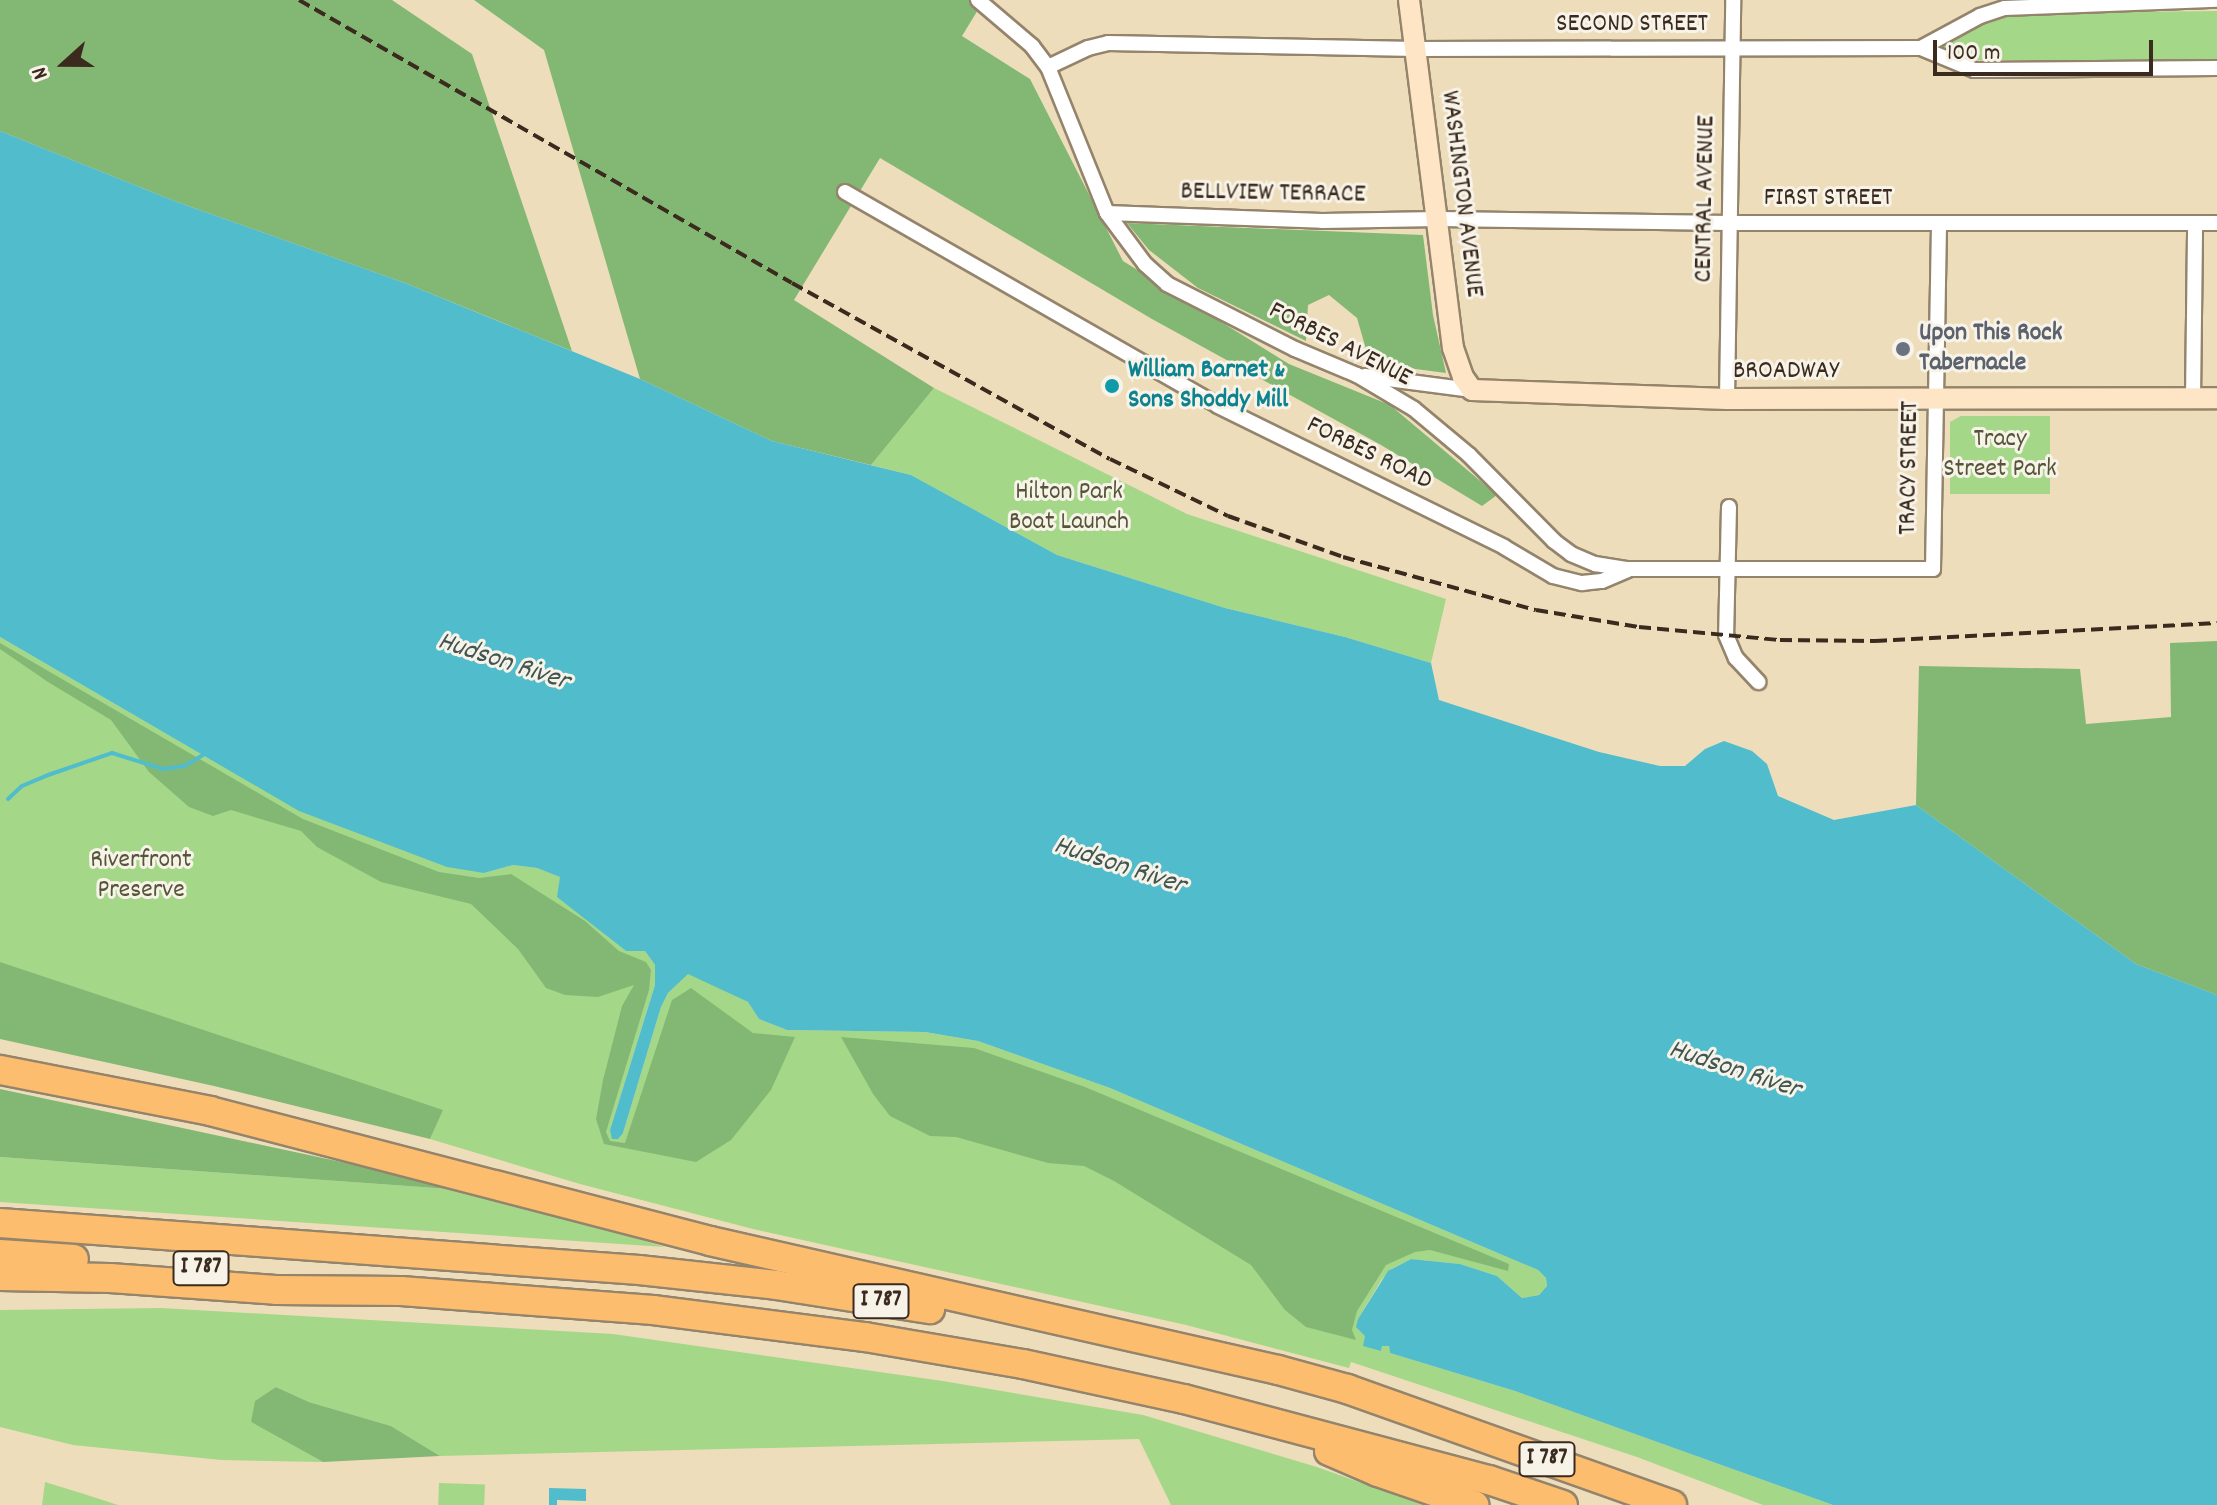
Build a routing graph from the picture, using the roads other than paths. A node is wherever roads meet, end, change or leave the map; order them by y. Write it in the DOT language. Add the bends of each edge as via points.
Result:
graph roads {
  1 [pos="1409,0"];
  2 [pos="1733,0"];
  3 [pos="2198,0"];
  4 [pos="2217,0"];
  5 [pos="980,1"];
  6 [pos="1732,48"];
  7 [pos="1921,48"];
  8 [pos="1416,49"];
  9 [pos="1048,67"];
  10 [pos="2217,68"];
  11 [pos="845,192"];
  12 [pos="1107,213"];
  13 [pos="1439,219"];
  14 [pos="1729,223"];
  15 [pos="1939,223"];
  16 [pos="2195,223"];
  17 [pos="2217,223"];
  18 [pos="1357,375"];
  19 [pos="1472,390"];
  20 [pos="1935,397"];
  21 [pos="2193,398"];
  22 [pos="2217,398"];
  23 [pos="1727,399"];
  24 [pos="1729,507"];
  25 [pos="1628,569"];
  26 [pos="1727,569"];
  27 [pos="1933,569"];
  28 [pos="1758,682"];
  29 [pos="0,1070"];
  30 [pos="0,1223"];
  31 [pos="0,1254"];
  32 [pos="0,1276"];
  33 [pos="401,1291"];
  34 [pos="1240,1412"];
  35 [pos="1419,1418"];
  36 [pos="1474,1505"];
  37 [pos="1563,1505"];
  38 [pos="1672,1505"];
  1 -- 8 [label="street, WASHINGTON AVENUE"];
  2 -- 6 [label="street, CENTRAL AVENUE"];
  3 -- 4 [label="street"];
  3 -- 7 [label="street" via="2005,8"];
  5 -- 9 [label="street, FORBES AVENUE"];
  6 -- 7 [label="street, SECOND STREET"];
  6 -- 8 [label="street, SECOND STREET"];
  6 -- 14 [label="street, CENTRAL AVENUE"];
  7 -- 10 [label="street, SECOND STREET" via="1974,70"];
  8 -- 9 [label="street, SECOND STREET" via="1108,43"];
  8 -- 13 [label="street, WASHINGTON AVENUE"];
  9 -- 12 [label="street, FORBES AVENUE"];
  11 -- 25 [label="street, FORBES ROAD" via="1218,406 1553,576 1592,582"];
  12 -- 13 [label="street, BELLVIEW TERRACE" via="1322,221"];
  12 -- 18 [label="street, FORBES AVENUE" via="1167,284"];
  13 -- 14 [label="street, FIRST STREET"];
  13 -- 19 [label="street, WASHINGTON AVENUE" via="1453,348"];
  14 -- 15 [label="street, FIRST STREET"];
  14 -- 23 [label="street, CENTRAL AVENUE"];
  15 -- 16 [label="street, FIRST STREET"];
  15 -- 20 [label="street, TRACY STREET"];
  16 -- 17 [label="street, FIRST STREET"];
  16 -- 21 [label="street"];
  18 -- 19 [label="street, BROADWAY"];
  18 -- 25 [label="street, FORBES AVENUE" via="1414,409 1469,455 1571,554"];
  19 -- 23 [label="street, BROADWAY"];
  20 -- 21 [label="street, BROADWAY"];
  20 -- 23 [label="street, BROADWAY"];
  20 -- 27 [label="street, TRACY STREET"];
  21 -- 22 [label="street, BROADWAY"];
  24 -- 26 [label="street"];
  25 -- 26 [label="street, FORBES AVENUE"];
  26 -- 27 [label="street, FORBES AVENUE"];
  26 -- 28 [label="street" via="1726,635 1736,658"];
  29 -- 35 [label="highway" via="223,1114 723,1244 1226,1357 1347,1389"];
  30 -- 35 [label="highway, I 787" via="509,1259 776,1285 1067,1336"];
  31 -- 33 [label="highway, I 787" via="275,1273"];
  32 -- 33 [label="highway"];
  33 -- 34 [label="highway, I 787" via="653,1310 852,1335 1037,1367"];
  34 -- 36 [label="highway" via="1378,1472"];
  34 -- 37 [label="highway, I 787"];
  35 -- 38 [label="highway, I 787"];
}
